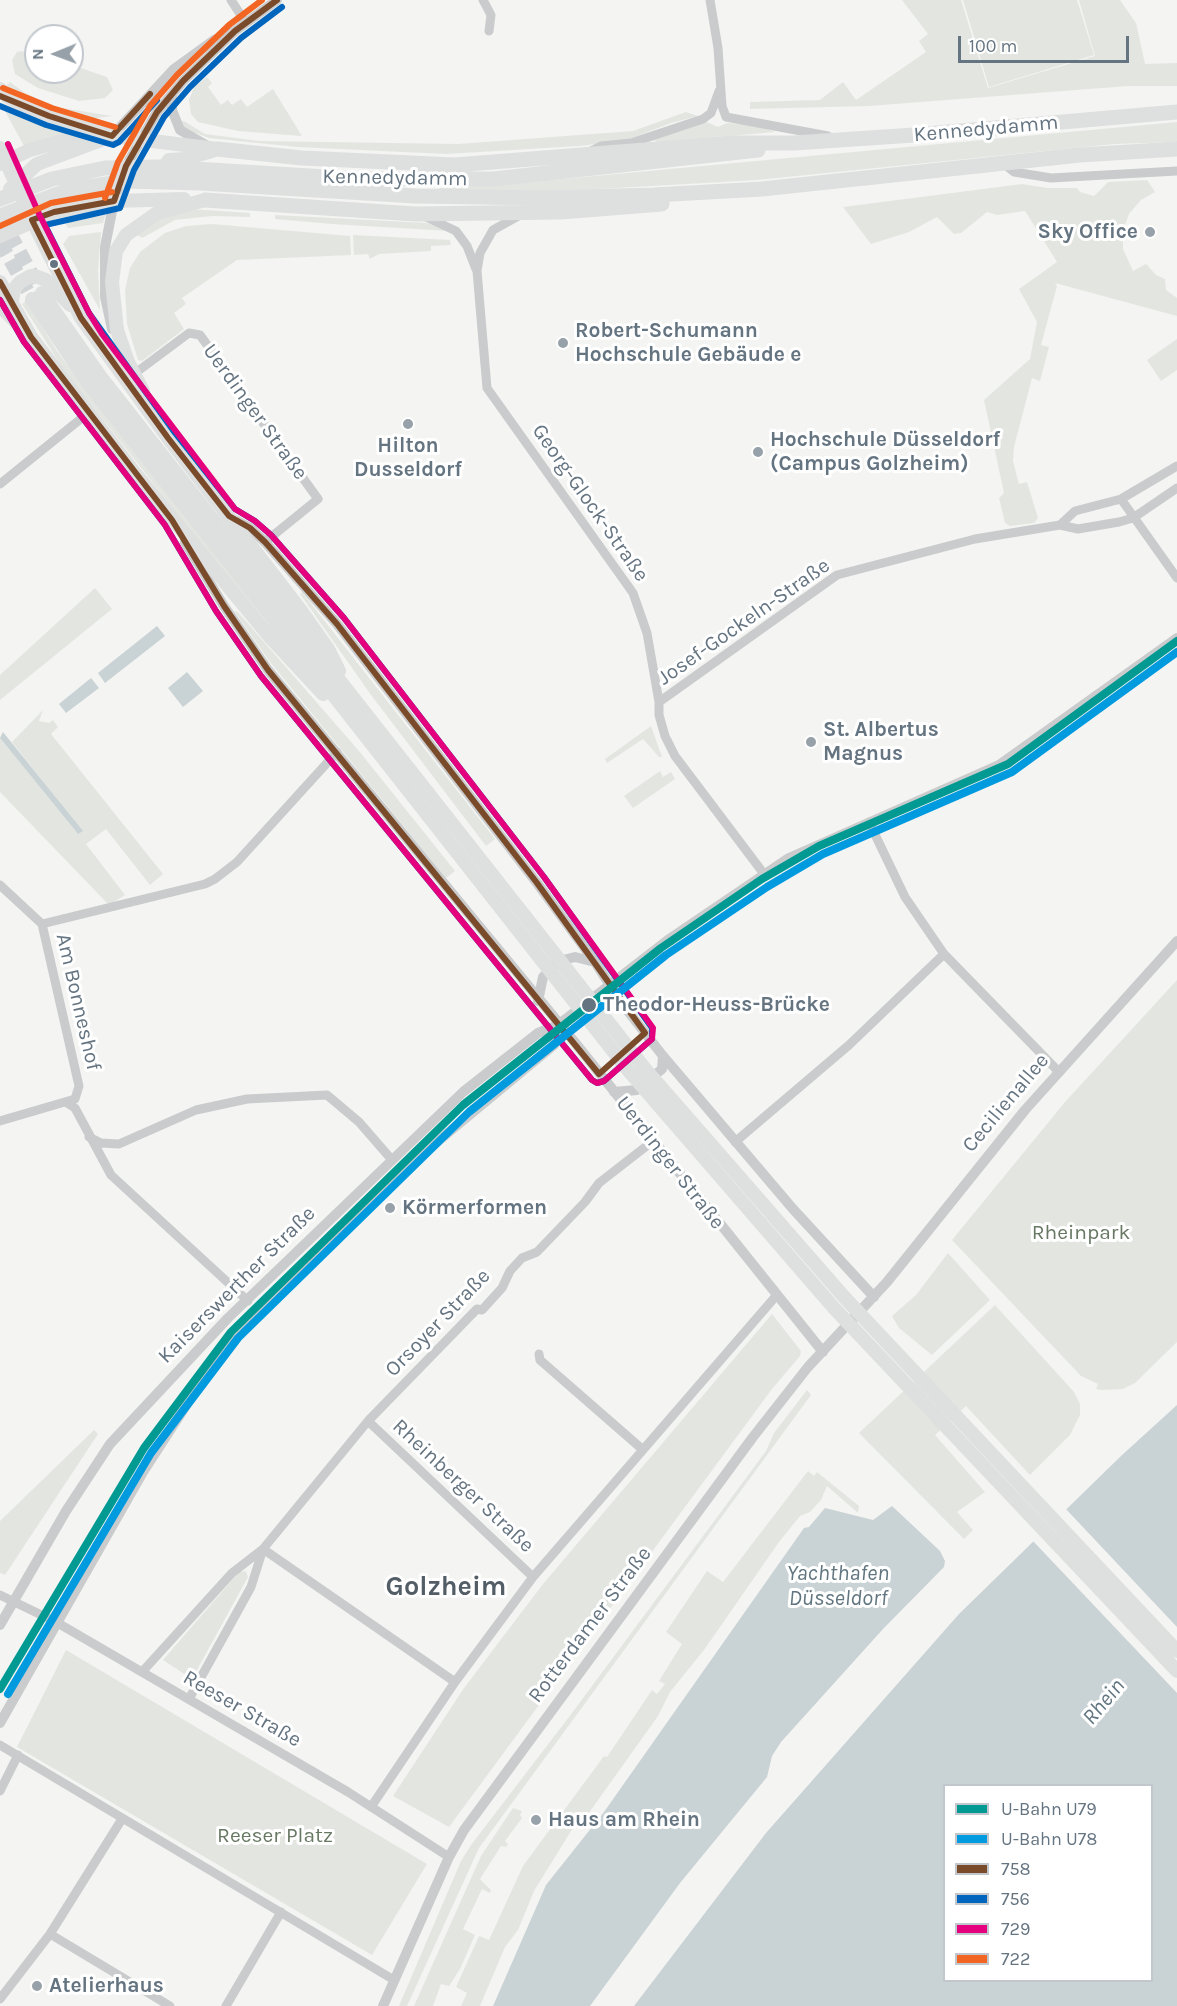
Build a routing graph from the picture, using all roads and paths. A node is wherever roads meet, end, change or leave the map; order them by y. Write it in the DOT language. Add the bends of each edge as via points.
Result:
graph roads {
  1 [pos="231,0"];
  2 [pos="277,0"];
  3 [pos="483,0"];
  4 [pos="710,0"];
  5 [pos="246,23"];
  6 [pos="235,31"];
  7 [pos="489,31"];
  8 [pos="721,86"];
  9 [pos="3,94"];
  10 [pos="172,94"];
  11 [pos="1177,112"];
  12 [pos="112,136"];
  13 [pos="139,140"];
  14 [pos="847,140"];
  15 [pos="794,143"];
  16 [pos="1177,149"];
  17 [pos="217,150"];
  18 [pos="581,155"];
  19 [pos="1,162"];
  20 [pos="1003,163"];
  21 [pos="126,166"];
  22 [pos="1177,171"];
  23 [pos="14,181"];
  24 [pos="762,189"];
  25 [pos="178,199"];
  26 [pos="0,200"];
  27 [pos="205,200"];
  28 [pos="114,201"];
  29 [pos="54,212"];
  30 [pos="525,213"];
  31 [pos="415,214"];
  32 [pos="0,216"];
  33 [pos="32,220"];
  34 [pos="0,236"];
  35 [pos="477,271"];
  36 [pos="0,282"];
  37 [pos="6,304"];
  38 [pos="81,318"];
  39 [pos="131,368"];
  40 [pos="88,413"];
  41 [pos="168,438"];
  42 [pos="1177,467"];
  43 [pos="0,484"];
  44 [pos="1177,488"];
  45 [pos="1121,499"];
  46 [pos="228,516"];
  47 [pos="1133,518"];
  48 [pos="172,520"];
  49 [pos="1060,525"];
  50 [pos="265,542"];
  51 [pos="1177,578"];
  52 [pos="1177,638"];
  53 [pos="352,697"];
  54 [pos="659,702"];
  55 [pos="359,728"];
  56 [pos="337,752"];
  57 [pos="870,822"];
  58 [pos="764,874"];
  59 [pos="0,885"];
  60 [pos="42,924"];
  61 [pos="1177,941"];
  62 [pos="536,943"];
  63 [pos="944,954"];
  64 [pos="595,962"];
  65 [pos="609,985"];
  66 [pos="538,1001"];
  67 [pos="558,1025"];
  68 [pos="663,1056"];
  69 [pos="1058,1071"];
  70 [pos="614,1092"];
  71 [pos="67,1103"];
  72 [pos="0,1121"];
  73 [pos="89,1137"];
  74 [pos="653,1141"];
  75 [pos="735,1142"];
  76 [pos="392,1160"];
  77 [pos="776,1296"];
  78 [pos="874,1297"];
  79 [pos="248,1301"];
  80 [pos="823,1352"];
  81 [pos="539,1354"];
  82 [pos="905,1373"];
  83 [pos="368,1421"];
  84 [pos="642,1449"];
  85 [pos="263,1549"];
  86 [pos="533,1576"];
  87 [pos="0,1595"];
  88 [pos="12,1602"];
  89 [pos="56,1622"];
  90 [pos="0,1625"];
  91 [pos="1177,1651"];
  92 [pos="1177,1671"];
  93 [pos="142,1672"];
  94 [pos="455,1683"];
  95 [pos="189,1699"];
  96 [pos="0,1723"];
  97 [pos="0,1745"];
  98 [pos="18,1755"];
  99 [pos="0,1791"];
  100 [pos="371,1807"];
  101 [pos="122,1819"];
  102 [pos="449,1857"];
  103 [pos="281,1912"];
  104 [pos="50,1934"];
  105 [pos="394,1980"];
  106 [pos="0,1999"];
  107 [pos="170,2006"];
  108 [pos="226,2006"];
  109 [pos="383,2006"];
  1 -- 5 [label="street"];
  2 -- 5 [label="street"];
  3 -- 7 [label="street" via="491,15"];
  4 -- 8 [label="street"];
  5 -- 6 [label="street"];
  6 -- 10 [label="street"];
  6 -- 12 [label="street" via="214,40 174,69"];
  8 -- 14 [label="street" via="724,114 730,120 756,121"];
  8 -- 18 [label="street" via="714,108 703,119"];
  9 -- 12 [label="main road" via="49,116"];
  10 -- 13 [label="street"];
  10 -- 17 [label="street" via="172,110 180,130"];
  11 -- 14 [label="highway, Kennedydamm"];
  12 -- 13 [label="main road, Kennedydamm"];
  12 -- 19 [label="main road" via="69,139"];
  12 -- 23 [label="main road" via="37,164"];
  13 -- 17 [label="main road, Kennedydamm"];
  13 -- 21 [label="street"];
  14 -- 15 [label="highway, Kennedydamm"];
  15 -- 18 [label="highway, Kennedydamm" via="733,143"];
  15 -- 26 [label="highway, Kennedydamm" via="734,154 493,179 360,179 125,167 61,177"];
  16 -- 20 [label="highway, Kennedydamm"];
  17 -- 18 [label="highway, Kennedydamm" via="455,165"];
  17 -- 25 [label="main road" via="169,160 163,166 158,177 162,191"];
  19 -- 23 [label="main road"];
  20 -- 22 [label="street, Kennedydamm" via="1014,172 1051,178"];
  20 -- 24 [label="highway, Kennedydamm"];
  21 -- 28 [label="street"];
  21 -- 29 [label="street" via="93,192"];
  23 -- 26 [label="main road"];
  23 -- 33 [label="main road"];
  24 -- 30 [label="highway, Kennedydamm" via="741,197 713,200"];
  24 -- 32 [label="highway, Kennedydamm" via="503,197 126,181 68,190"];
  25 -- 27 [label="main road, Kennedydamm"];
  25 -- 28 [label="main road, Kennedydamm"];
  27 -- 31 [label="highway, Kennedydamm"];
  27 -- 39 [label="main road" via="151,216 126,235 116,251 113,306"];
  28 -- 29 [label="main road, Kennedydamm"];
  28 -- 39 [label="street" via="105,247 105,297 111,327"];
  29 -- 33 [label="main road, Kennedydamm"];
  30 -- 31 [label="highway, Kennedydamm"];
  30 -- 35 [label="street, Georg-Glock-Straße" via="493,230 480,253"];
  31 -- 35 [label="street, Georg-Glock-Straße" via="456,231"];
  33 -- 34 [label="main road, Kennedydamm"];
  33 -- 38 [label="main road"];
  35 -- 54 [label="street, Georg-Glock-Straße" via="487,388 633,593 647,633"];
  36 -- 37 [label="main road, Uerdinger Straße"];
  37 -- 38 [label="main road" via="20,282 38,277 52,286"];
  37 -- 40 [label="main road, Uerdinger Straße"];
  38 -- 41 [label="main road"];
  39 -- 41 [label="main road"];
  39 -- 50 [label="street, Uerdinger Straße" via="189,333 200,335 318,499"];
  40 -- 43 [label="street"];
  40 -- 48 [label="main road, Uerdinger Straße"];
  41 -- 46 [label="main road"];
  42 -- 45 [label="street, Josef-Gockeln-Straße"];
  44 -- 47 [label="street, Josef-Gockeln-Straße"];
  45 -- 47 [label="street"];
  45 -- 49 [label="street, Josef-Gockeln-Straße" via="1075,511"];
  46 -- 50 [label="street"];
  46 -- 53 [label="main road" via="328,648"];
  47 -- 49 [label="street, Josef-Gockeln-Straße" via="1078,529"];
  47 -- 51 [label="street"];
  48 -- 55 [label="main road" via="270,637"];
  48 -- 56 [label="street, Uerdinger Straße" via="249,644"];
  49 -- 54 [label="street, Josef-Gockeln-Straße" via="969,540 837,575"];
  50 -- 64 [label="street" via="337,624"];
  52 -- 57 [label="street, Kaiserswerther Straße" via="1009,760"];
  53 -- 55 [label="main road" via="37,296 88,383"];
  53 -- 62 [label="main road"];
  54 -- 58 [label="street, Georg-Glock-Straße" via="659,715 675,756"];
  55 -- 62 [label="main road"];
  56 -- 60 [label="street" via="237,862 215,879"];
  56 -- 66 [label="street, Uerdinger Straße"];
  57 -- 58 [label="street, Kaiserswerther Straße" via="808,849"];
  57 -- 63 [label="street" via="905,897"];
  58 -- 65 [label="street, Kaiserswerther Straße"];
  59 -- 60 [label="street, Am Bonneshof"];
  60 -- 71 [label="street, Am Bonneshof" via="79,1086 76,1097"];
  61 -- 69 [label="street, Cecilienallee"];
  62 -- 82 [label="main road" via="628,1070 730,1191"];
  63 -- 69 [label="street"];
  63 -- 75 [label="street" via="849,1045"];
  64 -- 65 [label="street"];
  64 -- 66 [label="street" via="574,957 559,961 543,978"];
  65 -- 67 [label="street, Kaiserswerther Straße"];
  65 -- 68 [label="street"];
  66 -- 67 [label="street, Uerdinger Straße"];
  67 -- 70 [label="street, Uerdinger Straße"];
  67 -- 76 [label="street, Kaiserswerther Straße" via="538,1033 463,1092"];
  67 -- 89 [label="street, Kaiserswerther Straße" via="554,1045 408,1166 218,1356 143,1472"];
  68 -- 70 [label="street" via="662,1069 637,1090"];
  68 -- 75 [label="street"];
  69 -- 78 [label="street, Cecilienallee"];
  70 -- 74 [label="street, Uerdinger Straße"];
  71 -- 72 [label="street"];
  71 -- 73 [label="street" via="75,1108"];
  73 -- 76 [label="street" via="101,1143 118,1144 196,1110 247,1099 327,1095 359,1122"];
  73 -- 79 [label="street" via="111,1175"];
  74 -- 77 [label="street, Uerdinger Straße"];
  74 -- 83 [label="street, Orsoyer Straße" via="599,1183 537,1252 524,1256 482,1310 477,1309"];
  75 -- 78 [label="street"];
  76 -- 79 [label="street, Kaiserswerther Straße"];
  77 -- 80 [label="street, Uerdinger Straße"];
  77 -- 84 [label="street"];
  78 -- 80 [label="street, Rotterdamer Straße"];
  79 -- 88 [label="street, Kaiserswerther Straße" via="110,1444"];
  80 -- 102 [label="street, Rotterdamer Straße" via="753,1437 483,1803"];
  81 -- 84 [label="street" via="540,1360"];
  82 -- 91 [label="main road"];
  82 -- 92 [label="main road"];
  83 -- 85 [label="street, Orsoyer Straße"];
  83 -- 86 [label="street, Rheinberger Straße"];
  84 -- 86 [label="street"];
  85 -- 93 [label="street, Orsoyer Straße" via="232,1573"];
  85 -- 94 [label="street"];
  85 -- 95 [label="street, Orsoyer Straße" via="251,1587"];
  86 -- 94 [label="street"];
  87 -- 88 [label="street, Reeser Straße"];
  88 -- 89 [label="street, Reeser Straße"];
  88 -- 90 [label="street, Kaiserswerther Straße"];
  89 -- 93 [label="street, Reeser Straße"];
  89 -- 96 [label="street, Kaiserswerther Straße"];
  93 -- 95 [label="street, Reeser Straße"];
  94 -- 100 [label="street"];
  95 -- 100 [label="street, Reeser Straße"];
  97 -- 98 [label="street"];
  98 -- 99 [label="street"];
  98 -- 101 [label="street"];
  100 -- 102 [label="street, Reeser Straße"];
  101 -- 103 [label="street"];
  101 -- 104 [label="street"];
  102 -- 105 [label="street, Rotterdamer Straße"];
  103 -- 105 [label="street"];
  103 -- 108 [label="street"];
  104 -- 106 [label="street"];
  104 -- 107 [label="street"];
  105 -- 109 [label="street, Rotterdamer Straße"];
}
